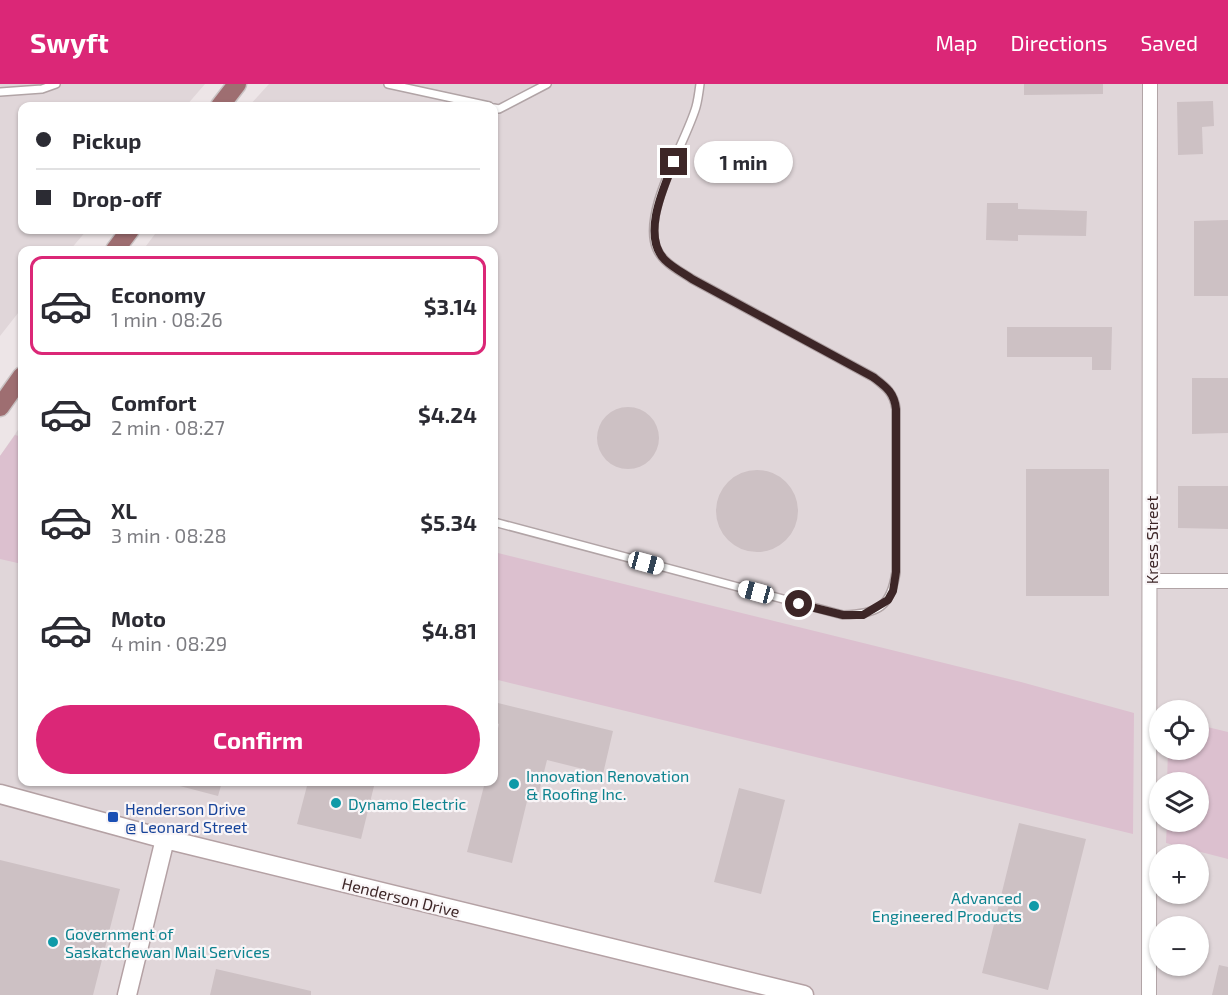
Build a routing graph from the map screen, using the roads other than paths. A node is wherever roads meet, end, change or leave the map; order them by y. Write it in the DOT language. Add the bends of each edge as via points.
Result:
graph roads {
  1 [pos="56,84"];
  2 [pos="237,84"];
  3 [pos="388,84"];
  4 [pos="547,84"];
  5 [pos="700,84"];
  6 [pos="1150,84"];
  7 [pos="0,92"];
  8 [pos="223,102"];
  9 [pos="471,102"];
  10 [pos="498,109"];
  11 [pos="18,381"];
  12 [pos="1,403"];
  13 [pos="498,523"];
  14 [pos="1151,581"];
  15 [pos="1228,581"];
  16 [pos="0,794"];
  17 [pos="165,839"];
  18 [pos="127,995"];
  19 [pos="804,995"];
  20 [pos="1149,995"];
  1 -- 7 [label="lane"];
  2 -- 8 [label="main road"];
  3 -- 9 [label="lane"];
  4 -- 10 [label="lane"];
  5 -- 13 [label="lane" via="696,107 659,198 654,229 656,248 664,260 692,279 873,377 894,397 893,591 888,600 863,615 843,615"];
  6 -- 14 [label="street, Kress Street"];
  11 -- 12 [label="main road"];
  14 -- 15 [label="street"];
  14 -- 20 [label="street, Kress Street"];
  16 -- 17 [label="street, Henderson Drive"];
  17 -- 18 [label="street"];
  17 -- 19 [label="street, Henderson Drive"];
}
